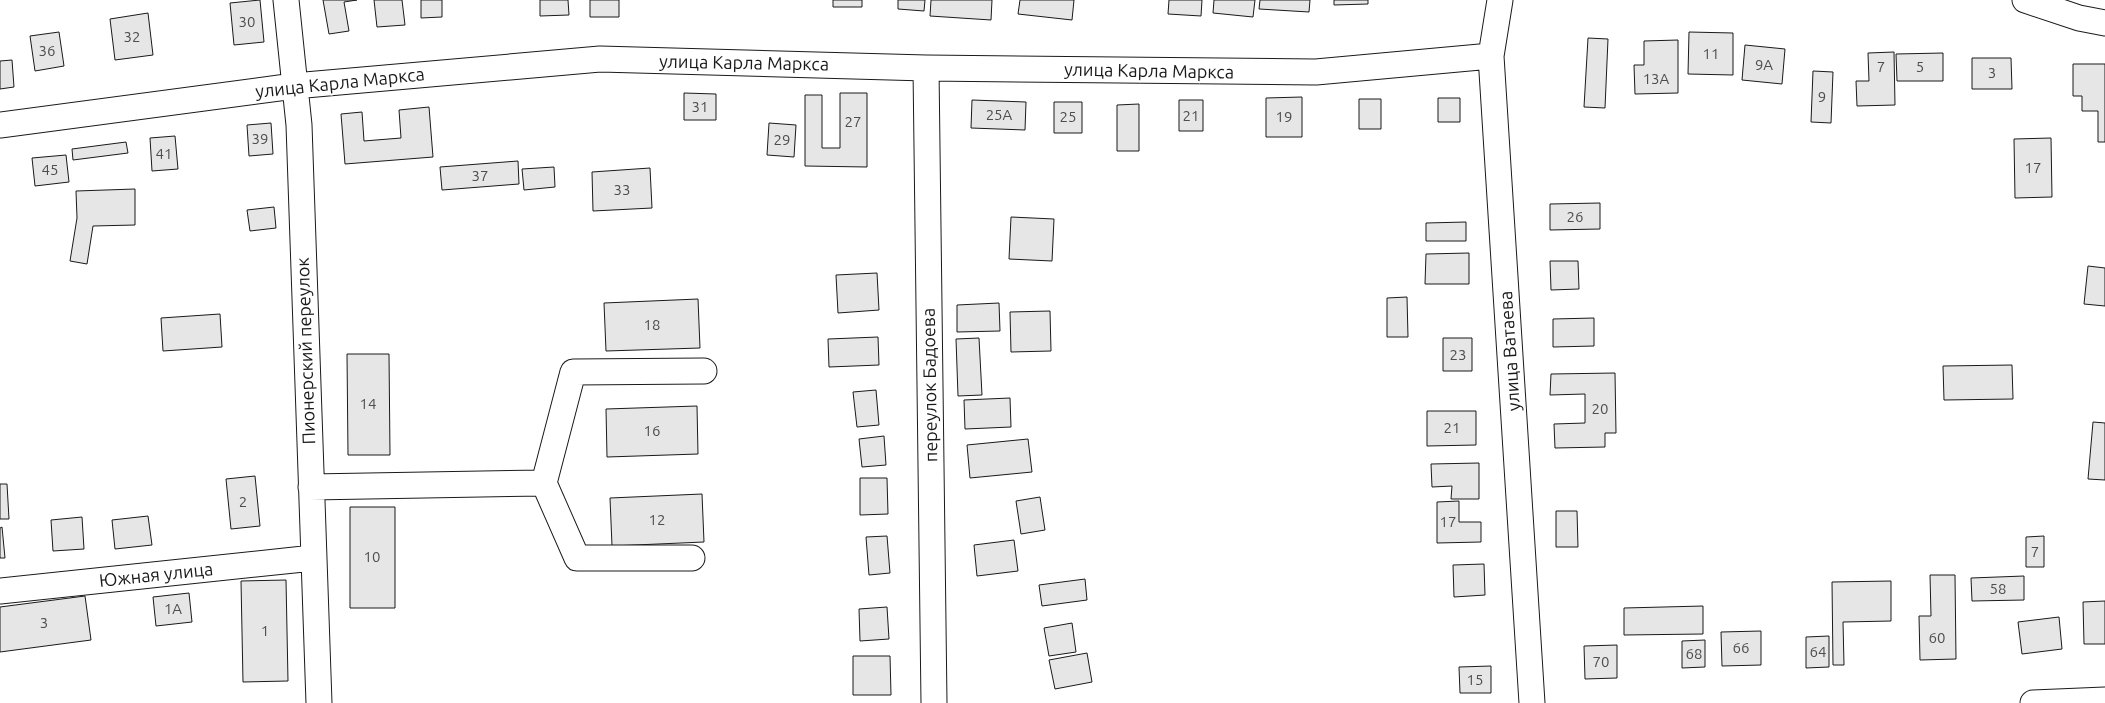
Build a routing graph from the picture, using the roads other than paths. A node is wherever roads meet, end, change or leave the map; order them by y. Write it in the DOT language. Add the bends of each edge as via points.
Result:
graph roads {
  1 [pos="286,0"];
  2 [pos="1500,0"];
  3 [pos="2024,0"];
  4 [pos="2105,23"];
  5 [pos="1491,56"];
  6 [pos="926,68"];
  7 [pos="294,86"];
  8 [pos="0,125"];
  9 [pos="704,371"];
  10 [pos="544,483"];
  11 [pos="311,487"];
  12 [pos="313,558"];
  13 [pos="692,558"];
  14 [pos="0,591"];
  15 [pos="2105,700"];
  16 [pos="319,703"];
  17 [pos="934,703"];
  18 [pos="1532,703"];
  19 [pos="2033,703"];
  1 -- 7 [label="street, Пионерский переулок"];
  2 -- 5 [label="street, улица Ватаева"];
  3 -- 4 [label="street"];
  5 -- 6 [label="street, улица Карла Маркса" via="1316,72"];
  5 -- 18 [label="street, улица Ватаева"];
  6 -- 7 [label="street, улица Карла Маркса" via="600,60"];
  6 -- 17 [label="street, переулок Бадоева"];
  7 -- 8 [label="street, улица Карла Маркса"];
  7 -- 11 [label="street, Пионерский переулок" via="299,124"];
  9 -- 10 [label="street" via="574,372"];
  10 -- 11 [label="street"];
  10 -- 13 [label="street" via="577,558"];
  11 -- 12 [label="street, Пионерский переулок"];
  12 -- 14 [label="street, Южная улица"];
  12 -- 16 [label="street, Пионерский переулок"];
  15 -- 19 [label="street"];
}
